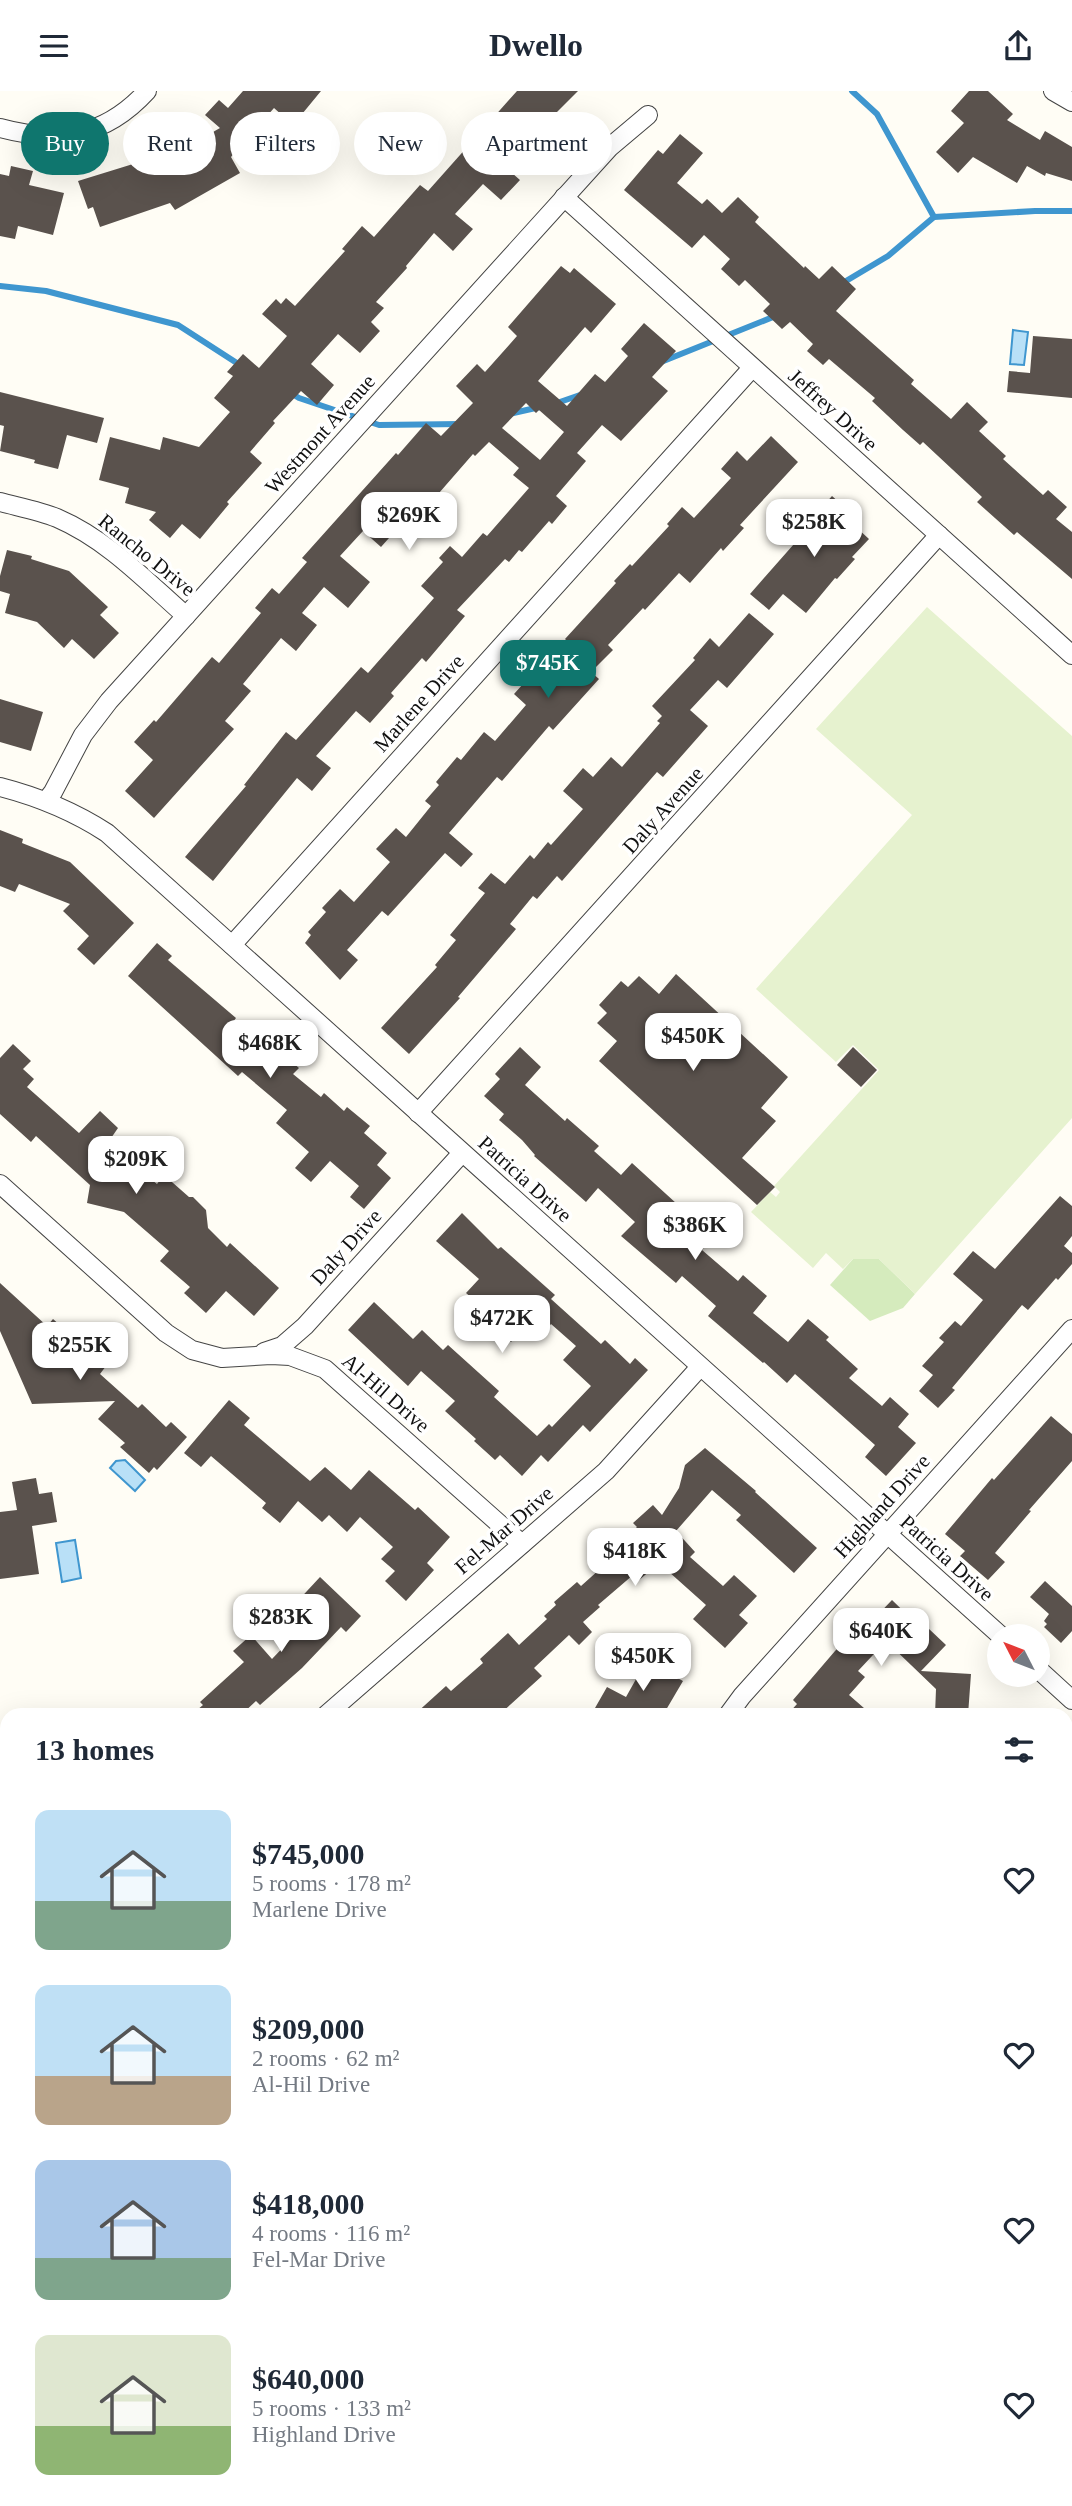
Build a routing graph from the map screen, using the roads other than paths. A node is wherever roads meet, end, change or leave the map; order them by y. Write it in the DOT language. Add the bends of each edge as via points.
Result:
graph roads {
  1 [pos="147,91"];
  2 [pos="1053,91"];
  3 [pos="1072,102"];
  4 [pos="648,115"];
  5 [pos="0,128"];
  6 [pos="564,197"];
  7 [pos="752,368"];
  8 [pos="0,502"];
  9 [pos="939,535"];
  10 [pos="186,617"];
  11 [pos="1072,655"];
  12 [pos="0,787"];
  13 [pos="46,800"];
  14 [pos="232,945"];
  15 [pos="418,1113"];
  16 [pos="462,1153"];
  17 [pos="0,1184"];
  18 [pos="1072,1329"];
  19 [pos="253,1357"];
  20 [pos="700,1367"];
  21 [pos="886,1535"];
  22 [pos="522,1544"];
  23 [pos="987,1624"];
  24 [pos="1050,1680"];
  25 [pos="1072,1700"];
  26 [pos="334,1708"];
  27 [pos="733,1708"];
  1 -- 5 [label="street" via="121,115 72,135 45,137"];
  2 -- 3 [label="street"];
  4 -- 6 [label="street, Westmont Avenue" via="610,147"];
  6 -- 7 [label="street, Jeffrey Drive"];
  6 -- 10 [label="street, Westmont Avenue"];
  7 -- 9 [label="street, Jeffrey Drive"];
  7 -- 14 [label="street, Marlene Drive"];
  8 -- 10 [label="street, Rancho Drive" via="55,517 89,534"];
  9 -- 11 [label="street, Jeffrey Drive"];
  9 -- 15 [label="street, Daly Avenue"];
  10 -- 13 [label="street, Westmont Avenue" via="109,701 83,735"];
  12 -- 13 [label="street, Patricia Drive"];
  13 -- 14 [label="street, Patricia Drive" via="107,834"];
  14 -- 15 [label="street, Patricia Drive"];
  15 -- 16 [label="street, Patricia Drive"];
  16 -- 19 [label="street, Daly Drive" via="305,1326 282,1346"];
  16 -- 20 [label="street, Patricia Drive"];
  17 -- 19 [label="street, Al-Hil Drive" via="166,1333 202,1353"];
  18 -- 21 [label="street, Highland Drive"];
  19 -- 22 [label="street, Al-Hil Drive" via="290,1356 325,1369"];
  20 -- 21 [label="street, Patricia Drive"];
  20 -- 22 [label="street, Fel-Mar Drive" via="606,1471"];
  21 -- 23 [label="street, Patricia Drive"];
  21 -- 27 [label="street, Highland Drive"];
  22 -- 26 [label="street, Fel-Mar Drive"];
  24 -- 25 [label="street"];
}
